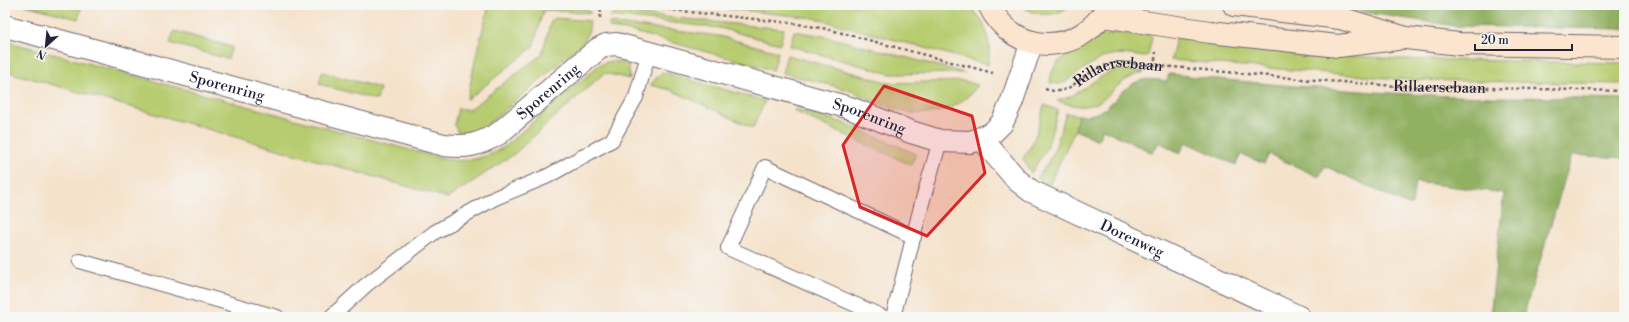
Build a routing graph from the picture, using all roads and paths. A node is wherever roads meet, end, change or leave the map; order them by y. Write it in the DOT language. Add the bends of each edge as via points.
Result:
graph roads {
  1 [pos="626,5"];
  2 [pos="989,5"];
  3 [pos="1234,5"];
  4 [pos="1105,11"];
  5 [pos="5,26"];
  6 [pos="1406,38"];
  7 [pos="1032,42"];
  8 [pos="1624,47"];
  9 [pos="649,52"];
  10 [pos="1018,80"];
  11 [pos="1624,91"];
  12 [pos="980,138"];
  13 [pos="940,141"];
  14 [pos="914,237"];
  15 [pos="80,261"];
  16 [pos="277,317"];
  17 [pos="331,317"];
  18 [pos="883,317"];
  19 [pos="893,317"];
  20 [pos="1299,317"];
  1 -- 10 [label="path, Rillaersebaan" via="827,29"];
  2 -- 7 [label="street" via="1004,26 1017,36"];
  3 -- 6 [label="street" via="1340,18"];
  4 -- 6 [label="street" via="1210,32 1338,46"];
  4 -- 7 [label="street" via="1089,31 1072,40 1052,44"];
  5 -- 9 [label="street, Sporenring" via="461,148 480,144 498,134 598,49 617,44"];
  6 -- 8 [label="street" via="1459,44"];
  7 -- 10 [label="street, Sporenring"];
  9 -- 13 [label="street, Sporenring" via="850,108"];
  9 -- 17 [label="lane" via="636,97 612,140 548,176 495,198 434,232 366,285"];
  10 -- 11 [label="path, Rillaersebaan" via="1056,92 1068,89 1108,64 1119,62 1396,86"];
  10 -- 12 [label="street, Sporenring" via="1002,123 991,134"];
  12 -- 13 [label="street, Sporenring" via="970,142"];
  12 -- 20 [label="street, Dorenweg" via="1030,191"];
  13 -- 14 [label="lane"];
  14 -- 18 [label="lane" via="764,167 728,248"];
  14 -- 19 [label="lane"];
  15 -- 16 [label="lane"];
}
